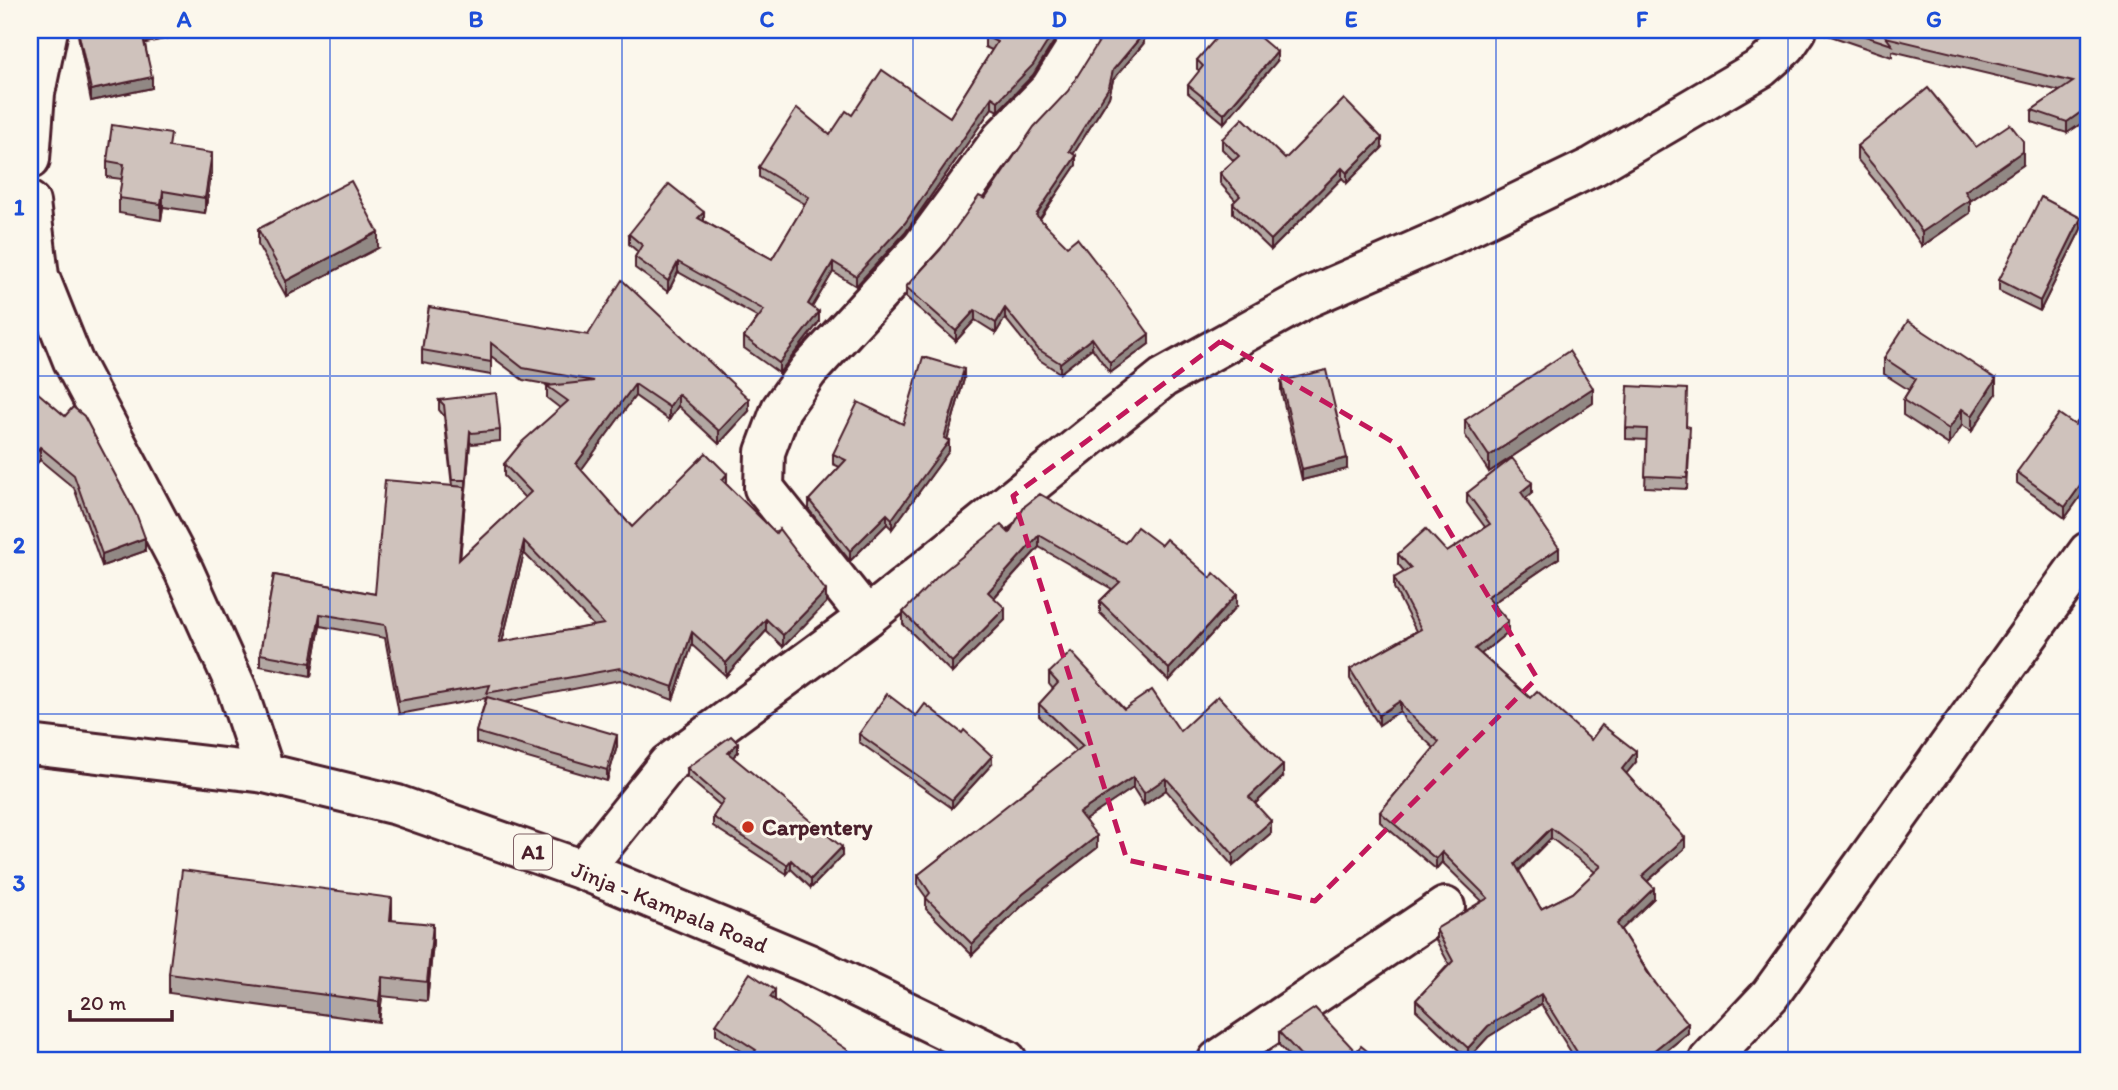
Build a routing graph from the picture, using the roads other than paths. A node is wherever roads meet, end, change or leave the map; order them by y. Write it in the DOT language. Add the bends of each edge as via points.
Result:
graph roads {
  1 [pos="48,30"];
  2 [pos="1087,30"];
  3 [pos="1797,30"];
  4 [pos="30,159"];
  5 [pos="30,202"];
  6 [pos="2088,552"];
  7 [pos="867,617"];
  8 [pos="30,745"];
  9 [pos="265,773"];
  10 [pos="583,870"];
  11 [pos="1445,907"];
  12 [pos="1007,1060"];
  13 [pos="1218,1060"];
  14 [pos="1709,1060"];
  1 -- 4 [label="main road" via="35,93"];
  2 -- 7 [label="main road" via="1050,89 1002,138 922,247 808,371 781,409 765,452 764,488"];
  3 -- 7 [label="main road" via="1761,68 1594,166 1309,297 1163,377"];
  5 -- 9 [label="main road" via="39,276 73,361 184,571 237,689"];
  6 -- 14 [label="main road" via="1770,995"];
  7 -- 10 [label="main road" via="668,764"];
  8 -- 9 [label="main road, Jinja - Kampala Road / A1"];
  9 -- 10 [label="main road, Jinja - Kampala Road / A1" via="397,805"];
  10 -- 12 [label="main road, Jinja - Kampala Road / A1" via="808,964"];
  11 -- 13 [label="main road"];
}
